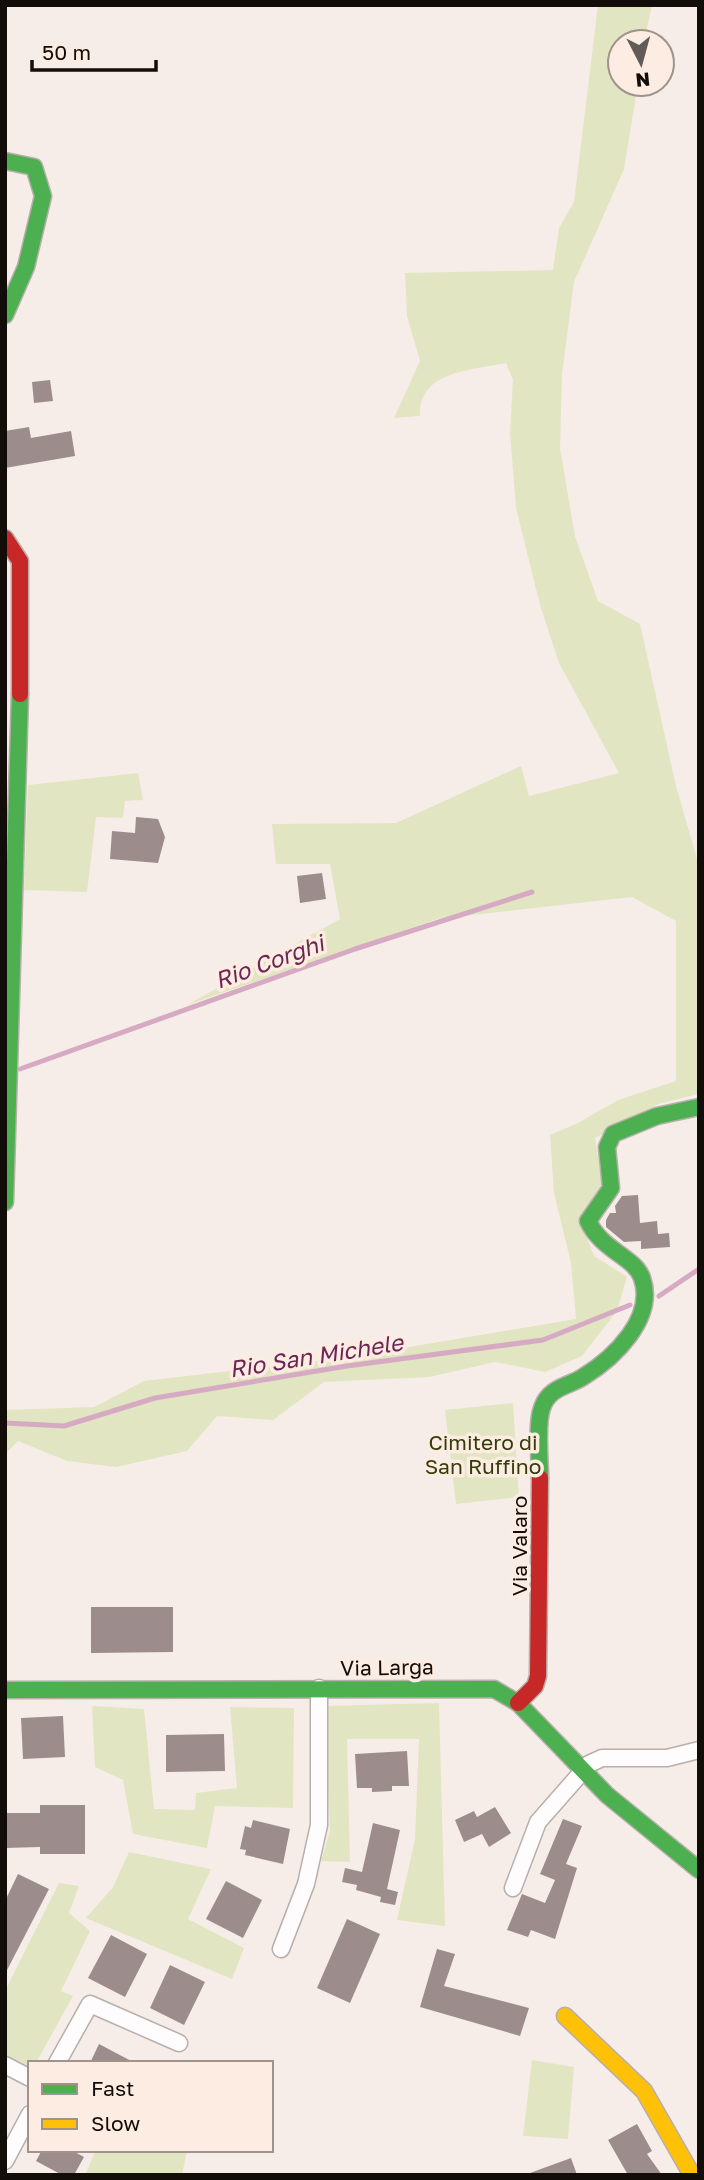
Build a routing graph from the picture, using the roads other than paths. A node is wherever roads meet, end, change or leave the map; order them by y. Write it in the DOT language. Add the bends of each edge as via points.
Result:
graph roads {
  1 [pos="5,161"];
  2 [pos="5,315"];
  3 [pos="5,538"];
  4 [pos="699,1107"];
  5 [pos="5,1202"];
  6 [pos="319,1688"];
  7 [pos="5,1690"];
  8 [pos="518,1703"];
  9 [pos="699,1750"];
  10 [pos="582,1771"];
  11 [pos="699,1870"];
  12 [pos="513,1888"];
  13 [pos="281,1949"];
  14 [pos="565,2016"];
  15 [pos="178,2043"];
  16 [pos="58,2061"];
  17 [pos="5,2066"];
  18 [pos="28,2077"];
  19 [pos="28,2118"];
  20 [pos="5,2161"];
  21 [pos="692,2175"];
  1 -- 2 [label="street" via="34,167 43,196 26,267"];
  3 -- 5 [label="street" via="20,561 22,633"];
  4 -- 8 [label="street, Via Valaro" via="657,1116 613,1134 607,1147 611,1188 588,1221 594,1238 606,1251 629,1261 642,1277 645,1304 631,1332 608,1356 581,1379 555,1389 541,1409 538,1676 535,1686"];
  6 -- 7 [label="street, Via Larga"];
  6 -- 8 [label="street, Via Larga" via="471,1687 494,1689"];
  6 -- 13 [label="street" via="318,1825 306,1884"];
  8 -- 10 [label="street, Via Larga"];
  9 -- 10 [label="street" via="667,1758 602,1758"];
  10 -- 11 [label="street, Via Larga"];
  10 -- 12 [label="street" via="538,1822"];
  14 -- 21 [label="street" via="644,2091"];
  15 -- 16 [label="street" via="90,2004"];
  17 -- 18 [label="street"];
  19 -- 20 [label="street"];
}
